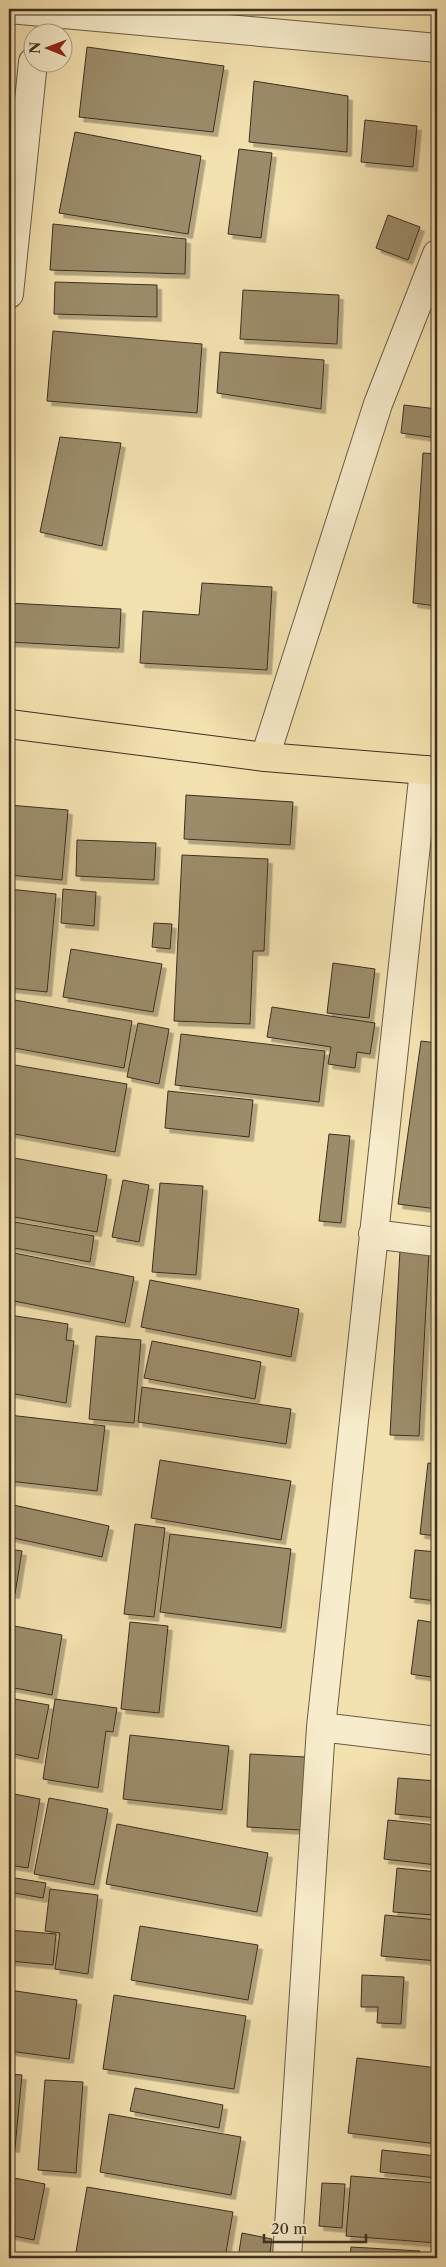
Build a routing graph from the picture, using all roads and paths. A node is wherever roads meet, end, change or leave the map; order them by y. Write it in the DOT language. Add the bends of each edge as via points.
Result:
graph roads {
  1 [pos="9,9"];
  2 [pos="35,22"];
  3 [pos="72,25"];
  4 [pos="437,48"];
  5 [pos="32,72"];
  6 [pos="437,254"];
  7 [pos="9,294"];
  8 [pos="9,724"];
  9 [pos="265,758"];
  10 [pos="431,771"];
  11 [pos="373,1234"];
  12 [pos="437,1242"];
  13 [pos="321,1727"];
  14 [pos="437,1741"];
  15 [pos="287,2258"];
  1 -- 2 [label="street"];
  3 -- 4 [label="street"];
  5 -- 7 [label="street"];
  6 -- 9 [label="street" via="378,404"];
  8 -- 9 [label="main road"];
  9 -- 10 [label="main road"];
  10 -- 11 [label="street"];
  11 -- 12 [label="street"];
  11 -- 13 [label="street"];
  13 -- 14 [label="street"];
  13 -- 15 [label="street"];
}
